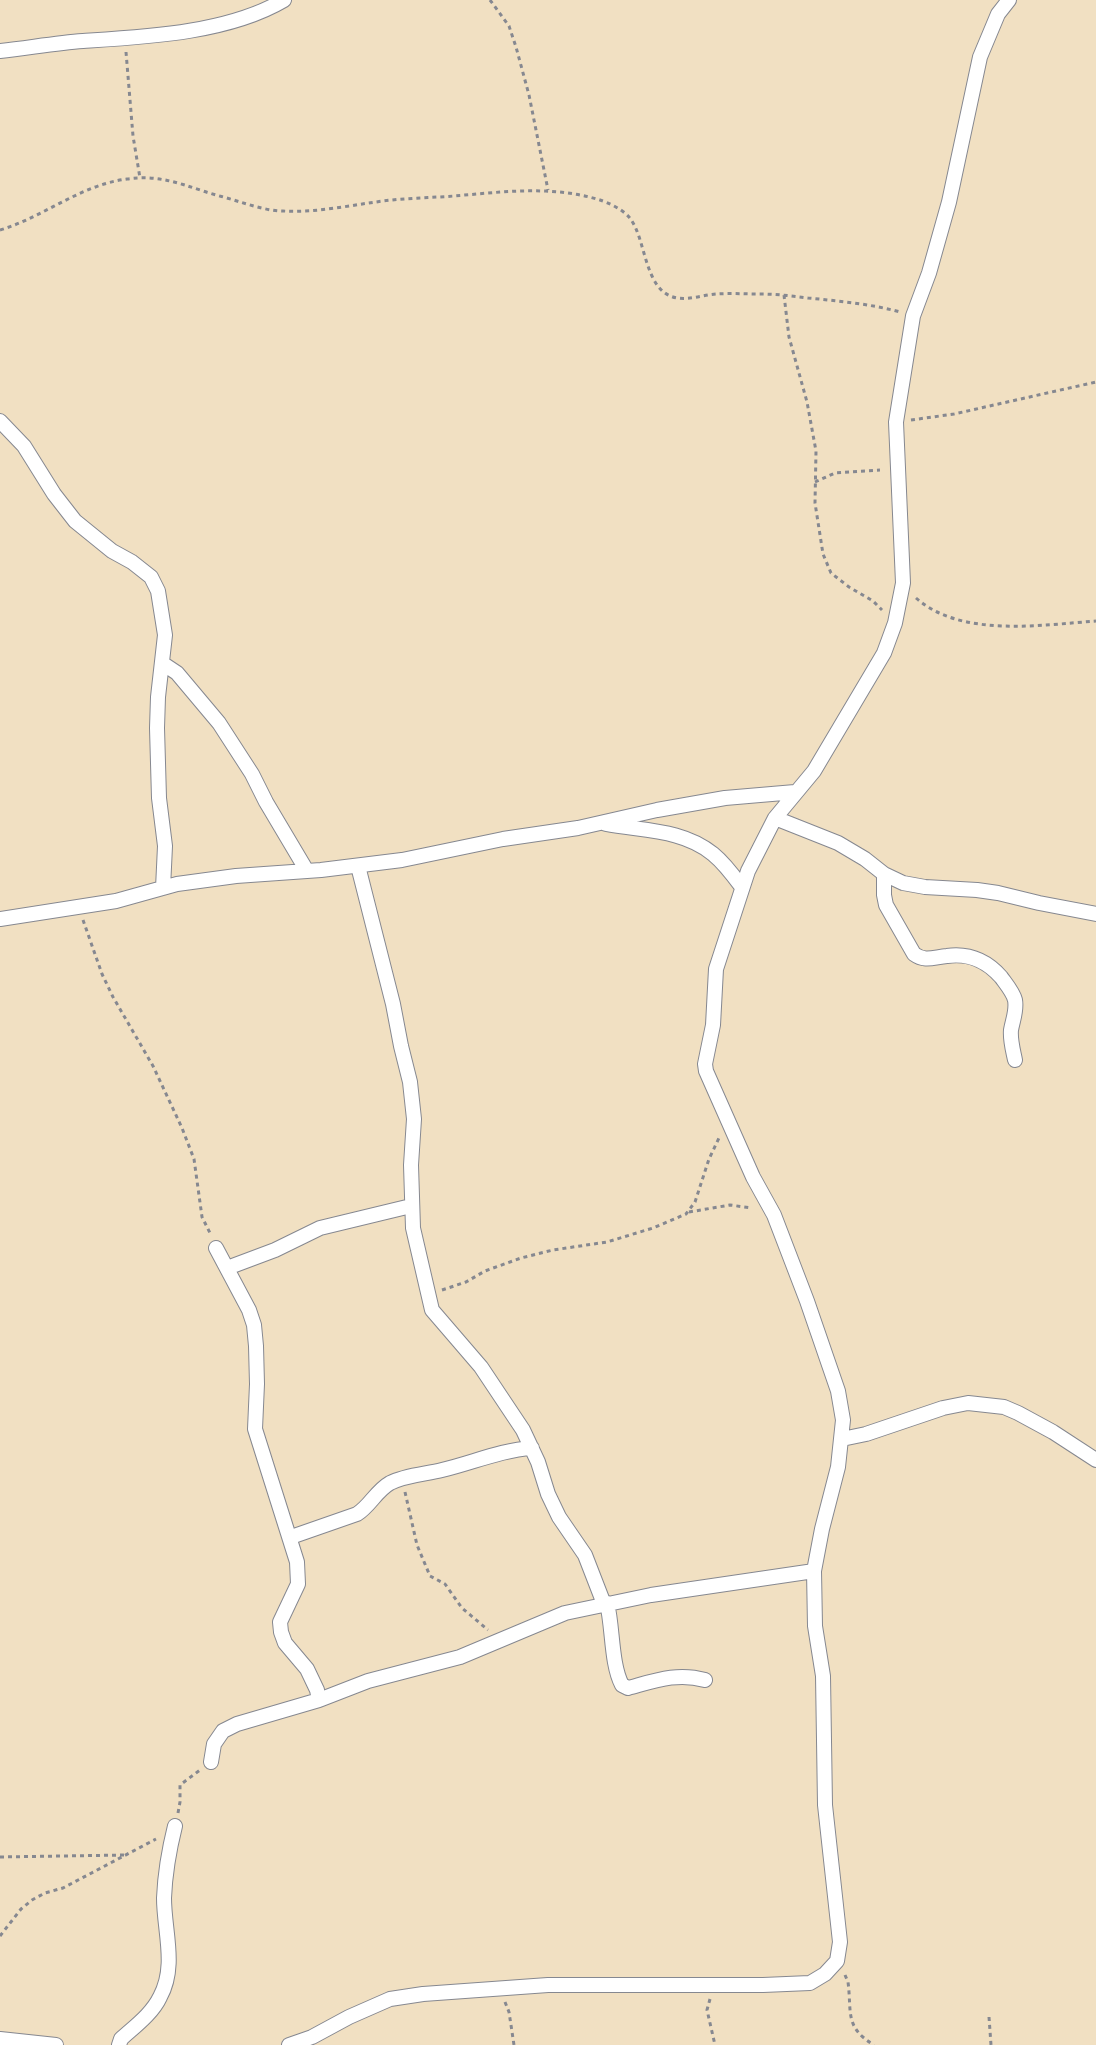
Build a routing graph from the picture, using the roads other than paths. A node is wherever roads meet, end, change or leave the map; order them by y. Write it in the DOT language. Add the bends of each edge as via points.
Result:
graph roads {
  1 [pos="284,0"];
  2 [pos="1009,0"];
  3 [pos="0,51"];
  4 [pos="0,421"];
  5 [pos="162,663"];
  6 [pos="795,792"];
  7 [pos="774,818"];
  8 [pos="600,823"];
  9 [pos="358,866"];
  10 [pos="307,871"];
  11 [pos="884,874"];
  12 [pos="741,886"];
  13 [pos="163,888"];
  14 [pos="1096,914"];
  15 [pos="0,919"];
  16 [pos="1015,1060"];
  17 [pos="412,1206"];
  18 [pos="216,1248"];
  19 [pos="227,1268"];
  20 [pos="842,1439"];
  21 [pos="532,1448"];
  22 [pos="1096,1460"];
  23 [pos="291,1538"];
  24 [pos="814,1571"];
  25 [pos="605,1603"];
  26 [pos="704,1680"];
  27 [pos="319,1700"];
  28 [pos="211,1762"];
  29 [pos="175,1826"];
  30 [pos="0,2039"];
  31 [pos="56,2045"];
  32 [pos="119,2045"];
  33 [pos="289,2045"];
  1 -- 3 [label="street" via="219,24 182,32"];
  2 -- 6 [label="street" via="998,14 980,57 949,202 913,316 896,422 903,583 896,623 884,653 819,762"];
  4 -- 5 [label="street" via="24,446 75,521 151,577 158,591 165,635"];
  5 -- 10 [label="street" via="177,673 219,722"];
  5 -- 13 [label="street" via="157,728 159,798 165,846"];
  6 -- 7 [label="street"];
  6 -- 8 [label="street" via="725,798"];
  7 -- 11 [label="street" via="838,844"];
  7 -- 12 [label="street"];
  8 -- 9 [label="street"];
  8 -- 12 [label="street" via="682,837 713,854"];
  9 -- 10 [label="street"];
  9 -- 17 [label="street" via="410,1082 414,1119"];
  10 -- 13 [label="street" via="236,876"];
  11 -- 14 [label="street" via="926,887 998,893"];
  11 -- 16 [label="street" via="886,905 914,954 927,959 960,955 976,958 993,969 1011,992 1016,1008 1011,1041"];
  12 -- 20 [label="street" via="716,969 706,1071 774,1215 807,1301 838,1391 843,1420"];
  13 -- 15 [label="street" via="116,901"];
  17 -- 19 [label="street" via="320,1228"];
  17 -- 21 [label="street" via="413,1228 432,1310 497,1388"];
  18 -- 19 [label="street"];
  19 -- 23 [label="street" via="250,1310 254,1326 255,1428"];
  20 -- 22 [label="street" via="943,1408 982,1404 1018,1413"];
  20 -- 24 [label="street"];
  21 -- 23 [label="street" via="506,1451 390,1483 379,1491 365,1510"];
  21 -- 25 [label="street" via="548,1494 585,1556"];
  23 -- 27 [label="street" via="298,1562 298,1584 280,1622 281,1632 285,1643 307,1669"];
  24 -- 25 [label="street"];
  24 -- 33 [label="street" via="815,1626 823,1676 825,1805 840,1942 837,1961 825,1974 810,1983 548,1985 423,1994 390,1999"];
  25 -- 26 [label="street" via="612,1624 622,1685 628,1688 668,1677 692,1676"];
  25 -- 27 [label="street" via="565,1613 460,1657 368,1681"];
  27 -- 28 [label="street" via="223,1731 214,1744"];
  29 -- 32 [label="street" via="166,1866 164,1900 169,1967 165,1984 151,2011 120,2039"];
  30 -- 31 [label="street"];
}
